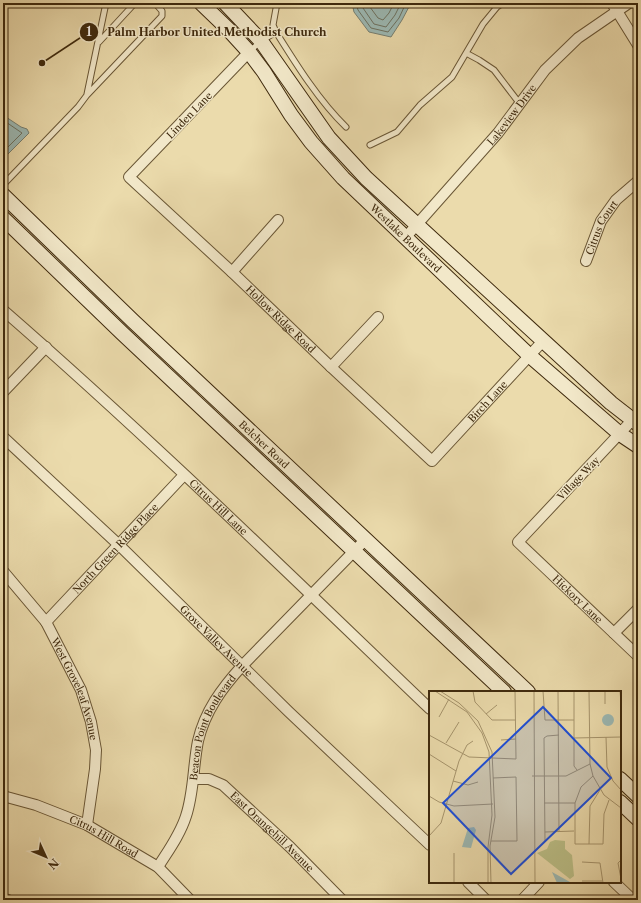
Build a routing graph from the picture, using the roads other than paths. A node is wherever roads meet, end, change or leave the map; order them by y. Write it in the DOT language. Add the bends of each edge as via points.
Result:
graph roads {
  1 [pos="106,3"];
  2 [pos="135,3"];
  3 [pos="154,3"];
  4 [pos="201,3"];
  5 [pos="225,3"];
  6 [pos="277,3"];
  7 [pos="503,3"];
  8 [pos="629,3"];
  9 [pos="496,5"];
  10 [pos="614,7"];
  11 [pos="276,32"];
  12 [pos="261,41"];
  13 [pos="98,42"];
  14 [pos="638,45"];
  15 [pos="249,52"];
  16 [pos="466,53"];
  17 [pos="87,95"];
  18 [pos="520,104"];
  19 [pos="346,127"];
  20 [pos="370,145"];
  21 [pos="129,177"];
  22 [pos="638,182"];
  23 [pos="3,185"];
  24 [pos="3,195"];
  25 [pos="3,218"];
  26 [pos="278,220"];
  27 [pos="417,225"];
  28 [pos="405,238"];
  29 [pos="586,261"];
  30 [pos="232,272"];
  31 [pos="3,310"];
  32 [pos="378,317"];
  33 [pos="543,341"];
  34 [pos="46,348"];
  35 [pos="530,356"];
  36 [pos="331,367"];
  37 [pos="3,392"];
  38 [pos="636,419"];
  39 [pos="620,434"];
  40 [pos="3,437"];
  41 [pos="638,446"];
  42 [pos="432,461"];
  43 [pos="184,476"];
  44 [pos="366,539"];
  45 [pos="518,542"];
  46 [pos="119,545"];
  47 [pos="354,551"];
  48 [pos="3,571"];
  49 [pos="311,596"];
  50 [pos="638,609"];
  51 [pos="46,622"];
  52 [pos="614,633"];
  53 [pos="638,656"];
  54 [pos="242,666"];
  55 [pos="503,691"];
  56 [pos="527,691"];
  57 [pos="429,708"];
  58 [pos="194,779"];
  59 [pos="621,780"];
  60 [pos="3,796"];
  61 [pos="638,796"];
  62 [pos="621,803"];
  63 [pos="638,819"];
  64 [pos="87,825"];
  65 [pos="429,844"];
  66 [pos="158,867"];
  67 [pos="469,883"];
  68 [pos="538,883"];
  69 [pos="615,883"];
  70 [pos="3,899"];
  71 [pos="8,900"];
  72 [pos="190,900"];
  73 [pos="342,900"];
  74 [pos="486,900"];
  75 [pos="522,900"];
  76 [pos="634,900"];
  1 -- 13 [label="lane"];
  2 -- 13 [label="lane"];
  3 -- 17 [label="lane" via="162,11 162,16"];
  4 -- 15 [label="main road, Westlake Boulevard"];
  5 -- 12 [label="main road, Westlake Boulevard"];
  6 -- 11 [label="lane" via="273,25"];
  7 -- 9 [label="lane"];
  8 -- 10 [label="street, Lakeview Drive"];
  9 -- 16 [label="lane"];
  10 -- 14 [label="street"];
  10 -- 18 [label="street, Lakeview Drive" via="545,70"];
  11 -- 12 [label="lane"];
  11 -- 19 [label="lane" via="298,67"];
  12 -- 15 [label="lane"];
  12 -- 27 [label="main road, Westlake Boulevard" via="329,138 366,178"];
  13 -- 17 [label="lane"];
  15 -- 21 [label="street, Linden Lane"];
  15 -- 28 [label="main road, Westlake Boulevard" via="311,142 343,178"];
  16 -- 18 [label="lane" via="494,70"];
  16 -- 20 [label="lane" via="452,77 420,105 397,132"];
  17 -- 23 [label="lane"];
  18 -- 27 [label="street, Lakeview Drive" via="498,133"];
  21 -- 30 [label="street, Hollow Ridge Road"];
  22 -- 29 [label="street, Citrus Court" via="616,200 601,221"];
  24 -- 44 [label="main road, Belcher Road"];
  25 -- 47 [label="main road, Belcher Road"];
  26 -- 30 [label="street"];
  27 -- 28 [label="street, Lakeview Drive"];
  27 -- 33 [label="main road, Westlake Boulevard"];
  28 -- 35 [label="main road, Westlake Boulevard"];
  30 -- 36 [label="street, Hollow Ridge Road"];
  31 -- 34 [label="street, Citrus Hill Lane"];
  32 -- 36 [label="street"];
  33 -- 35 [label="street, Birch Lane"];
  33 -- 38 [label="main road, Westlake Boulevard" via="611,403"];
  34 -- 37 [label="street"];
  34 -- 43 [label="street, Citrus Hill Lane"];
  35 -- 39 [label="main road, Westlake Boulevard"];
  35 -- 42 [label="street, Birch Lane"];
  36 -- 42 [label="street, Hollow Ridge Road"];
  38 -- 39 [label="street, Village Way"];
  39 -- 41 [label="main road, Westlake Boulevard"];
  39 -- 45 [label="street, Village Way"];
  40 -- 46 [label="street, Grove Valley Avenue"];
  43 -- 46 [label="street, North Green Ridge Place"];
  43 -- 49 [label="street, Citrus Hill Lane"];
  44 -- 47 [label="street, Beacon Point Boulevard"];
  44 -- 56 [label="main road, Belcher Road"];
  45 -- 52 [label="street, Hickory Lane"];
  46 -- 51 [label="street, North Green Ridge Place"];
  46 -- 54 [label="street, Grove Valley Avenue"];
  47 -- 49 [label="street, Beacon Point Boulevard"];
  47 -- 55 [label="main road, Belcher Road"];
  48 -- 51 [label="street, West Groveleaf Avenue"];
  49 -- 54 [label="street, Beacon Point Boulevard"];
  49 -- 57 [label="street, Citrus Hill Lane"];
  50 -- 52 [label="street"];
  51 -- 64 [label="street, West Groveleaf Avenue" via="81,690 91,722 96,768"];
  52 -- 53 [label="street, Hickory Lane"];
  54 -- 58 [label="street, Beacon Point Boulevard" via="226,684 204,719 198,742"];
  54 -- 65 [label="street, Grove Valley Avenue"];
  58 -- 66 [label="street, Beacon Point Boulevard" via="186,816 178,836"];
  58 -- 73 [label="street, East Orangehill Avenue" via="208,779 223,785"];
  59 -- 61 [label="main road"];
  60 -- 64 [label="street, Citrus Hill Road" via="36,805"];
  62 -- 63 [label="main road"];
  64 -- 66 [label="street, Citrus Hill Road"];
  66 -- 72 [label="street, Citrus Hill Road"];
  67 -- 74 [label="street"];
  68 -- 75 [label="street"];
  69 -- 76 [label="street"];
  70 -- 71 [label="street"];
}
